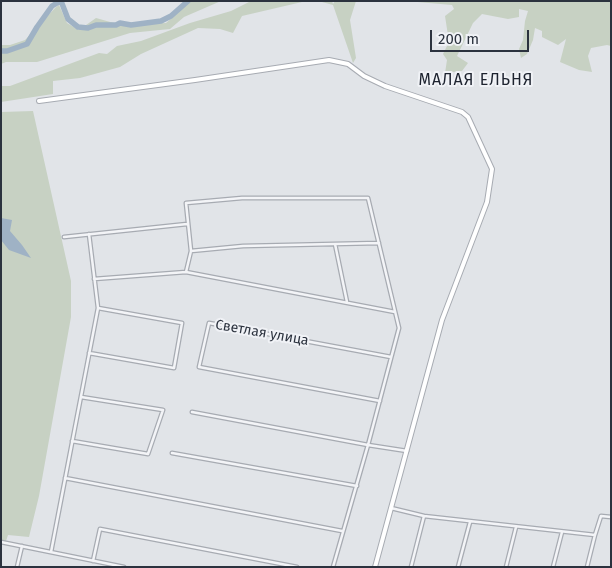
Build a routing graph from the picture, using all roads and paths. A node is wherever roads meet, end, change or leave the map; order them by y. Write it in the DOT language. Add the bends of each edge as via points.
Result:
graph roads {
  1 [pos="39,100"];
  2 [pos="187,224"];
  3 [pos="89,234"];
  4 [pos="64,236"];
  5 [pos="379,242"];
  6 [pos="334,244"];
  7 [pos="191,251"];
  8 [pos="186,272"];
  9 [pos="94,279"];
  10 [pos="347,302"];
  11 [pos="98,308"];
  12 [pos="395,312"];
  13 [pos="89,353"];
  14 [pos="391,358"];
  15 [pos="80,397"];
  16 [pos="380,401"];
  17 [pos="192,412"];
  18 [pos="72,441"];
  19 [pos="368,445"];
  20 [pos="406,451"];
  21 [pos="172,453"];
  22 [pos="65,478"];
  23 [pos="356,486"];
  24 [pos="391,508"];
  25 [pos="424,516"];
  26 [pos="611,517"];
  27 [pos="470,522"];
  28 [pos="516,526"];
  29 [pos="342,531"];
  30 [pos="562,532"];
  31 [pos="595,535"];
  32 [pos="1,542"];
  33 [pos="22,546"];
  34 [pos="50,552"];
  35 [pos="93,560"];
  36 [pos="17,567"];
  37 [pos="124,567"];
  38 [pos="297,567"];
  39 [pos="333,567"];
  40 [pos="376,567"];
  41 [pos="410,567"];
  42 [pos="458,567"];
  43 [pos="506,567"];
  44 [pos="552,567"];
  45 [pos="587,567"];
  1 -- 20 [label="street" via="329,60 348,64 385,86 462,112 468,117 492,169 487,202 444,314"];
  2 -- 3 [label="street"];
  2 -- 5 [label="street" via="186,203 242,198 368,198"];
  2 -- 7 [label="street"];
  3 -- 4 [label="street"];
  3 -- 9 [label="street"];
  5 -- 6 [label="street"];
  5 -- 12 [label="street"];
  6 -- 7 [label="street"];
  6 -- 10 [label="street"];
  7 -- 8 [label="street"];
  8 -- 9 [label="street"];
  8 -- 10 [label="street"];
  9 -- 11 [label="street"];
  10 -- 12 [label="street"];
  11 -- 13 [label="street"];
  11 -- 13 [label="street" via="182,323 174,368"];
  12 -- 14 [label="street" via="399,328"];
  13 -- 15 [label="street"];
  14 -- 16 [label="street"];
  14 -- 16 [label="street, Светлая улица" via="208,323 199,367"];
  15 -- 18 [label="street"];
  15 -- 18 [label="street" via="163,410 148,454"];
  16 -- 19 [label="street"];
  17 -- 19 [label="street"];
  18 -- 22 [label="street"];
  19 -- 20 [label="street"];
  19 -- 23 [label="street"];
  20 -- 24 [label="street"];
  21 -- 23 [label="street"];
  22 -- 29 [label="street"];
  22 -- 34 [label="street"];
  23 -- 29 [label="street"];
  24 -- 25 [label="street"];
  24 -- 40 [label="street"];
  25 -- 27 [label="street"];
  25 -- 41 [label="street"];
  26 -- 31 [label="street" via="601,516"];
  27 -- 28 [label="street"];
  27 -- 42 [label="street"];
  28 -- 30 [label="street"];
  28 -- 43 [label="street"];
  29 -- 39 [label="street"];
  30 -- 31 [label="street"];
  30 -- 44 [label="street"];
  31 -- 45 [label="street"];
  32 -- 33 [label="street"];
  33 -- 34 [label="street"];
  33 -- 36 [label="street"];
  34 -- 35 [label="street"];
  35 -- 37 [label="street"];
  35 -- 38 [label="street" via="100,529"];
}
